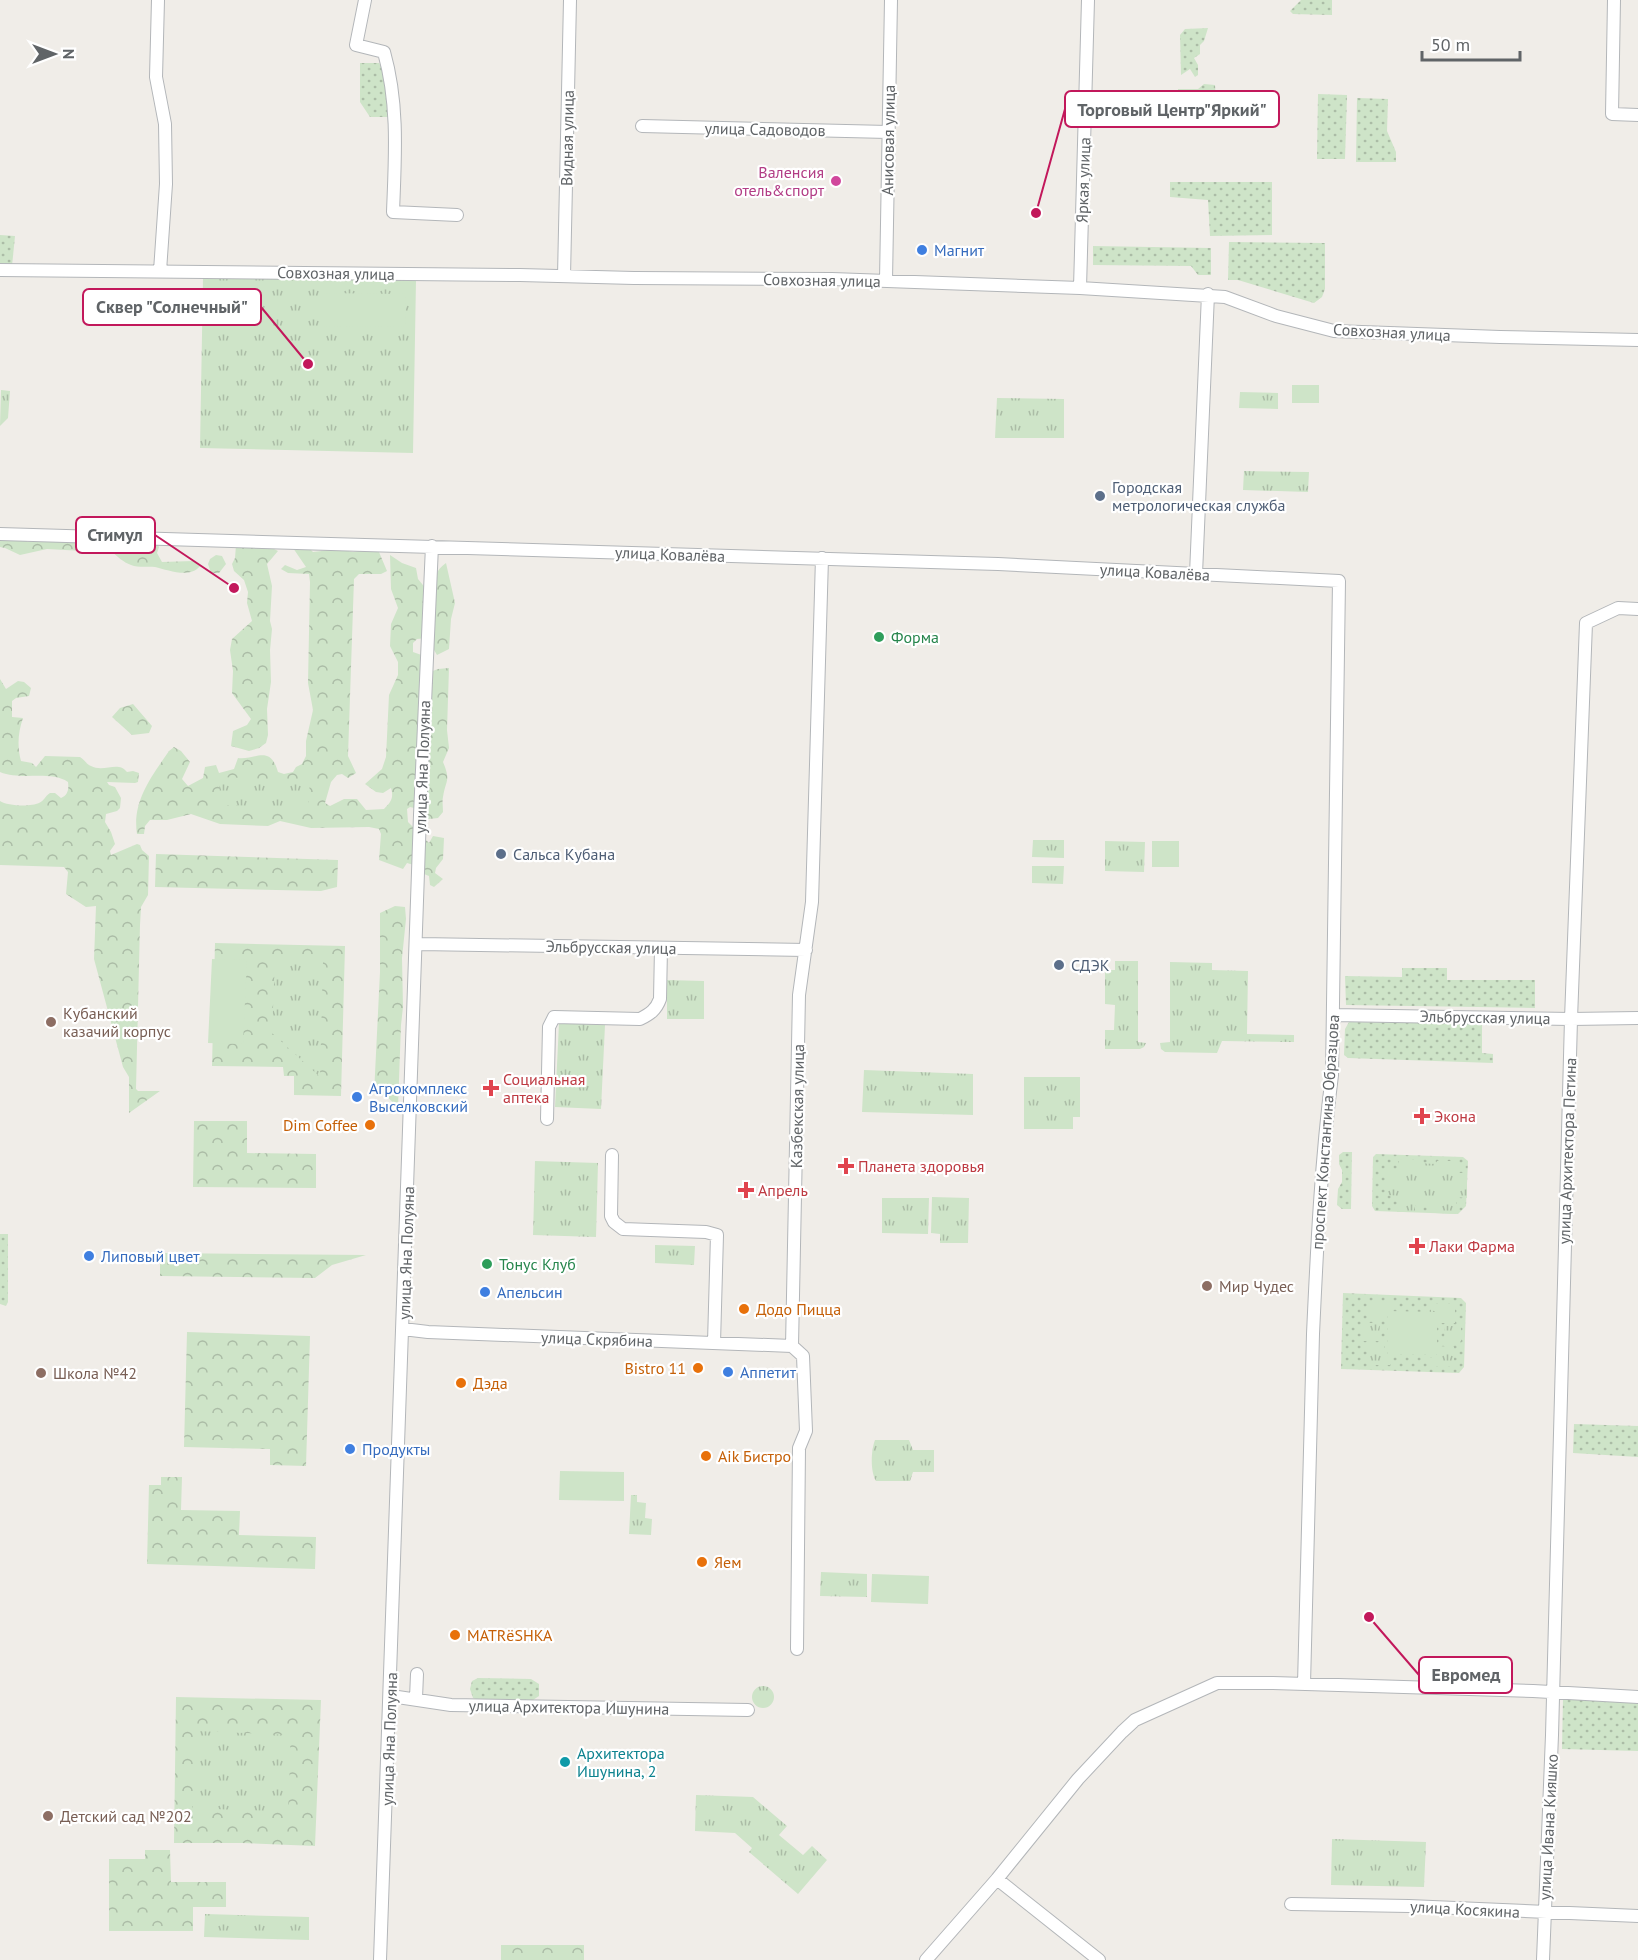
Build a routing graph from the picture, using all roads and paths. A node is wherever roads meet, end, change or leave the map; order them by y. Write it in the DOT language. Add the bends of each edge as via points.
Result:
graph roads {
  1 [pos="158,0"];
  2 [pos="365,0"];
  3 [pos="570,0"];
  4 [pos="891,0"];
  5 [pos="1088,0"];
  6 [pos="1614,0"];
  7 [pos="1638,115"];
  8 [pos="642,126"];
  9 [pos="888,132"];
  10 [pos="457,215"];
  11 [pos="0,270"];
  12 [pos="160,271"];
  13 [pos="564,276"];
  14 [pos="886,280"];
  15 [pos="1080,288"];
  16 [pos="1208,294"];
  17 [pos="1638,340"];
  18 [pos="0,534"];
  19 [pos="432,546"];
  20 [pos="822,558"];
  21 [pos="1196,574"];
  22 [pos="1339,581"];
  23 [pos="1638,609"];
  24 [pos="416,942"];
  25 [pos="661,948"];
  26 [pos="806,950"];
  27 [pos="1333,1015"];
  28 [pos="1638,1018"];
  29 [pos="1571,1019"];
  30 [pos="547,1119"];
  31 [pos="612,1155"];
  32 [pos="403,1329"];
  33 [pos="714,1343"];
  34 [pos="792,1346"];
  35 [pos="797,1649"];
  36 [pos="417,1674"];
  37 [pos="1304,1684"];
  38 [pos="1553,1694"];
  39 [pos="391,1696"];
  40 [pos="1638,1697"];
  41 [pos="416,1698"];
  42 [pos="748,1710"];
  43 [pos="997,1880"];
  44 [pos="1291,1904"];
  45 [pos="1544,1912"];
  46 [pos="1638,1916"];
  47 [pos="380,1960"];
  48 [pos="926,1960"];
  49 [pos="1099,1960"];
  50 [pos="1543,1960"];
  1 -- 12 [label="street" via="156,77 165,124 166,184"];
  2 -- 10 [label="street" via="356,45 384,52 392,79 396,131 393,212"];
  3 -- 13 [label="street, Видная улица"];
  4 -- 9 [label="street, Анисовая улица"];
  5 -- 15 [label="street, Яркая улица"];
  6 -- 7 [label="street" via="1612,114"];
  8 -- 9 [label="street, улица Садоводов"];
  9 -- 14 [label="street, Анисовая улица"];
  11 -- 12 [label="street, Совхозная улица"];
  12 -- 13 [label="street, Совхозная улица"];
  13 -- 14 [label="street, Совхозная улица"];
  14 -- 15 [label="street, Совхозная улица"];
  15 -- 16 [label="street, Совхозная улица"];
  16 -- 17 [label="street, Совхозная улица" via="1334,331"];
  16 -- 21 [label="street"];
  18 -- 19 [label="street, улица Ковалёва"];
  19 -- 20 [label="street, улица Ковалёва"];
  19 -- 24 [label="street, улица Яна Полуяна"];
  20 -- 21 [label="street, улица Ковалёва"];
  20 -- 26 [label="street, Казбекская улица" via="812,902"];
  21 -- 22 [label="street, улица Ковалёва"];
  22 -- 27 [label="street, проспект Константина Образцова"];
  23 -- 29 [label="street, улица Архитектора Петина" via="1618,608 1586,623"];
  24 -- 25 [label="street, Эльбрусская улица"];
  24 -- 32 [label="street, улица Яна Полуяна"];
  25 -- 26 [label="street, Эльбрусская улица"];
  25 -- 30 [label="street" via="660,999 646,1016 554,1017 549,1028"];
  26 -- 34 [label="street, Казбекская улица" via="799,995"];
  27 -- 29 [label="street, Эльбрусская улица"];
  27 -- 37 [label="street, проспект Константина Образцова" via="1315,1294"];
  28 -- 29 [label="street, Эльбрусская улица"];
  29 -- 38 [label="street, улица Архитектора Петина"];
  31 -- 33 [label="street" via="611,1216 618,1226 717,1235"];
  32 -- 33 [label="street, улица Скрябина"];
  32 -- 39 [label="street, улица Яна Полуяна"];
  33 -- 34 [label="street, улица Скрябина"];
  34 -- 35 [label="street, Казбекская улица" via="803,1356 806,1431 799,1448"];
  36 -- 41 [label="street"];
  37 -- 38 [label="street"];
  37 -- 43 [label="street" via="1217,1683 1136,1720 1078,1779"];
  38 -- 40 [label="street"];
  38 -- 45 [label="street, улица Ивана Кияшко"];
  39 -- 41 [label="street, улица Архитектора Ишунина"];
  39 -- 47 [label="street, улица Яна Полуяна"];
  41 -- 42 [label="street, улица Архитектора Ишунина" via="451,1705"];
  43 -- 48 [label="street"];
  43 -- 49 [label="street"];
  44 -- 45 [label="street, улица Косякина"];
  45 -- 46 [label="street, улица Косякина"];
  45 -- 50 [label="street, улица Ивана Кияшко"];
}
